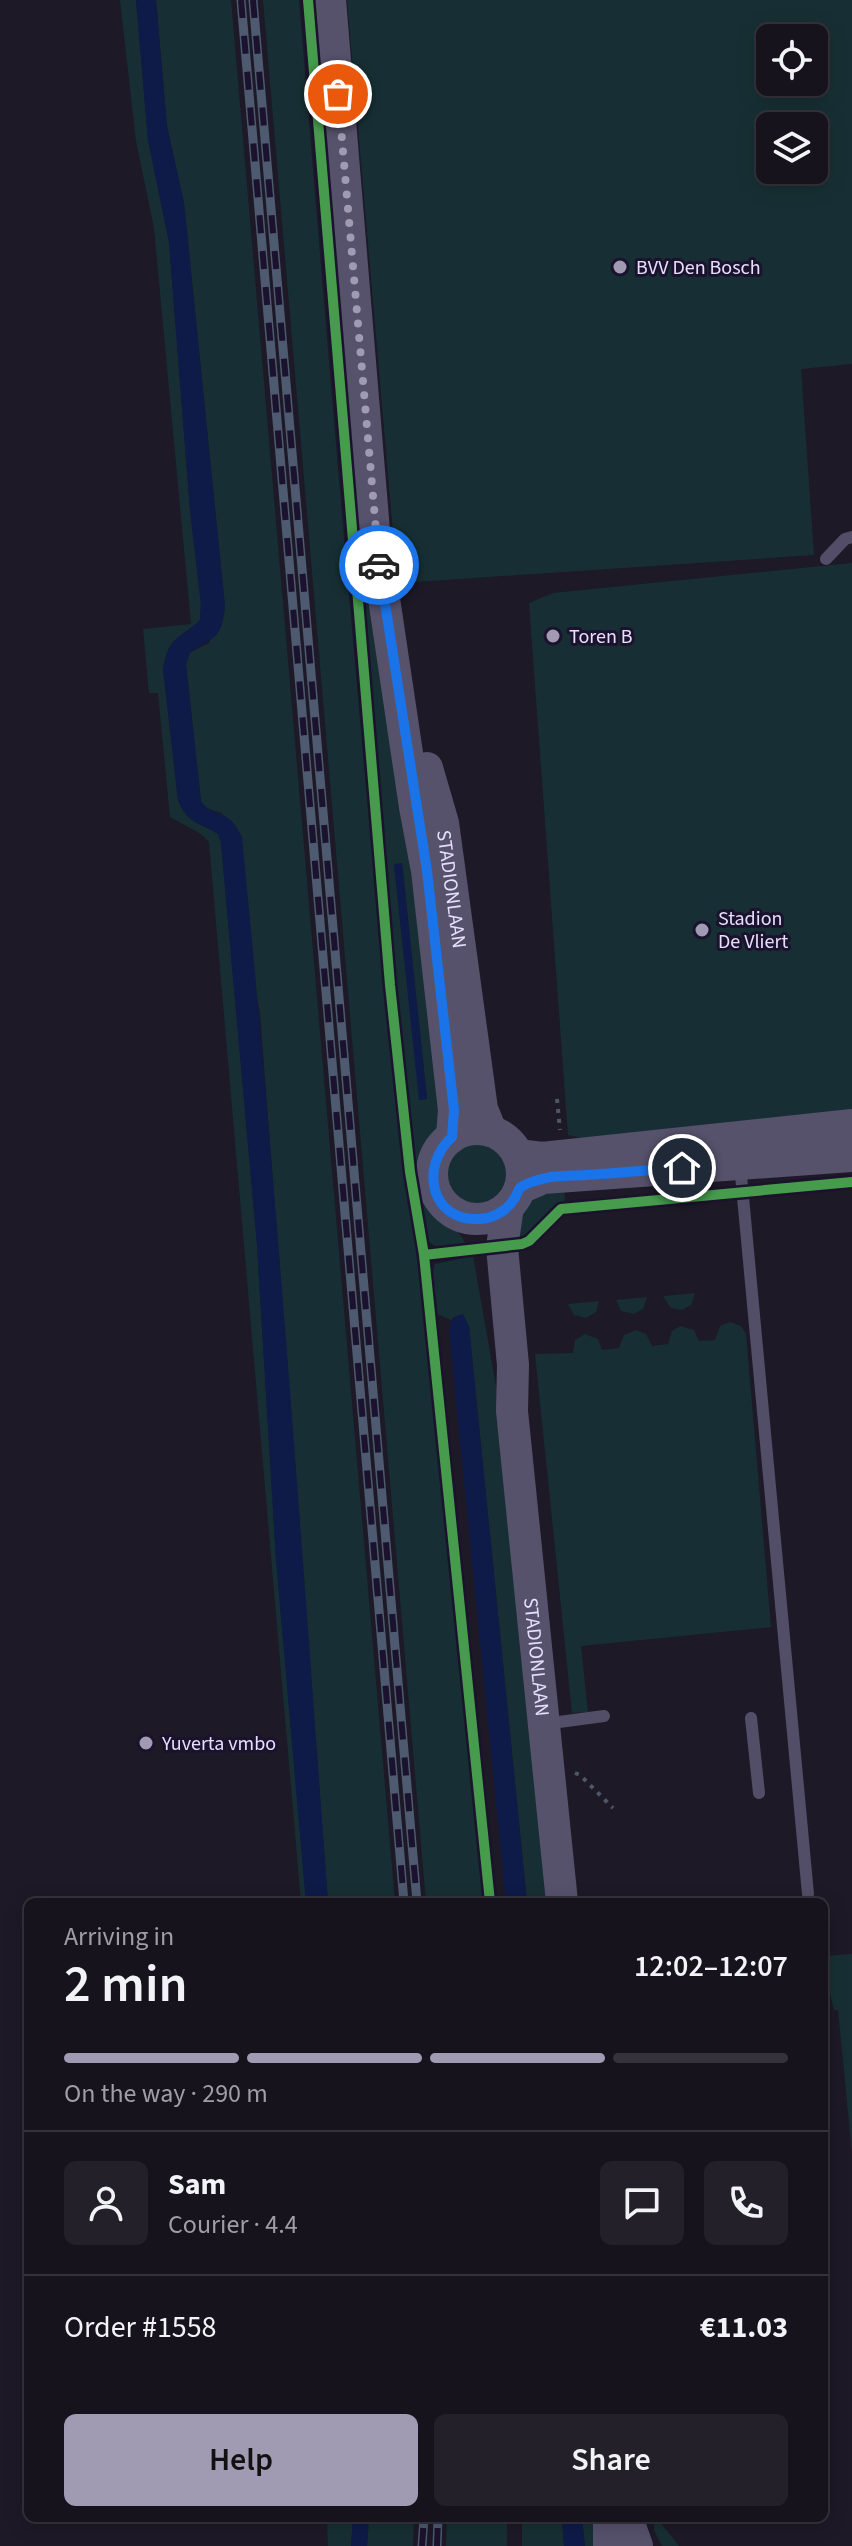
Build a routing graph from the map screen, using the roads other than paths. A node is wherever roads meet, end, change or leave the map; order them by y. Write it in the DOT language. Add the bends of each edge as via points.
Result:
graph roads {
  1 [pos="330,0"];
  2 [pos="852,537"];
  3 [pos="826,559"];
  4 [pos="393,649"];
  5 [pos="852,1125"];
  6 [pos="491,1131"];
  7 [pos="452,1137"];
  8 [pos="739,1150"];
  9 [pos="518,1155"];
  10 [pos="852,1156"];
  11 [pos="514,1197"];
  12 [pos="462,1217"];
  13 [pos="512,1411"];
  14 [pos="604,1716"];
  15 [pos="751,1718"];
  16 [pos="544,1724"];
  17 [pos="759,1793"];
  18 [pos="808,1894"];
  19 [pos="562,1898"];
  20 [pos="609,2522"];
  21 [pos="628,2522"];
  22 [pos="609,2546"];
  23 [pos="637,2546"];
  1 -- 4 [label="main road, STADIONLAAN" via="374,531"];
  2 -- 3 [label="lane"];
  4 -- 6 [label="main road, STADIONLAAN" via="443,823 482,1109"];
  4 -- 7 [label="main road, STADIONLAAN" via="437,942 454,1110"];
  5 -- 8 [label="main road"];
  6 -- 7 [label="main road" via="477,1129"];
  6 -- 9 [label="main road"];
  7 -- 12 [label="main road" via="442,1146 432,1173 440,1200"];
  8 -- 9 [label="main road"];
  8 -- 10 [label="main road"];
  8 -- 11 [label="main road" via="543,1178"];
  8 -- 18 [label="lane"];
  9 -- 11 [label="main road" via="522,1166"];
  11 -- 12 [label="main road" via="494,1216"];
  11 -- 13 [label="main road, STADIONLAAN" via="502,1247"];
  12 -- 13 [label="main road, STADIONLAAN" via="480,1249 499,1367"];
  13 -- 16 [label="main road, STADIONLAAN"];
  14 -- 16 [label="lane"];
  15 -- 17 [label="lane"];
  16 -- 19 [label="main road, STADIONLAAN"];
  20 -- 22 [label="main road"];
  21 -- 23 [label="main road"];
}
